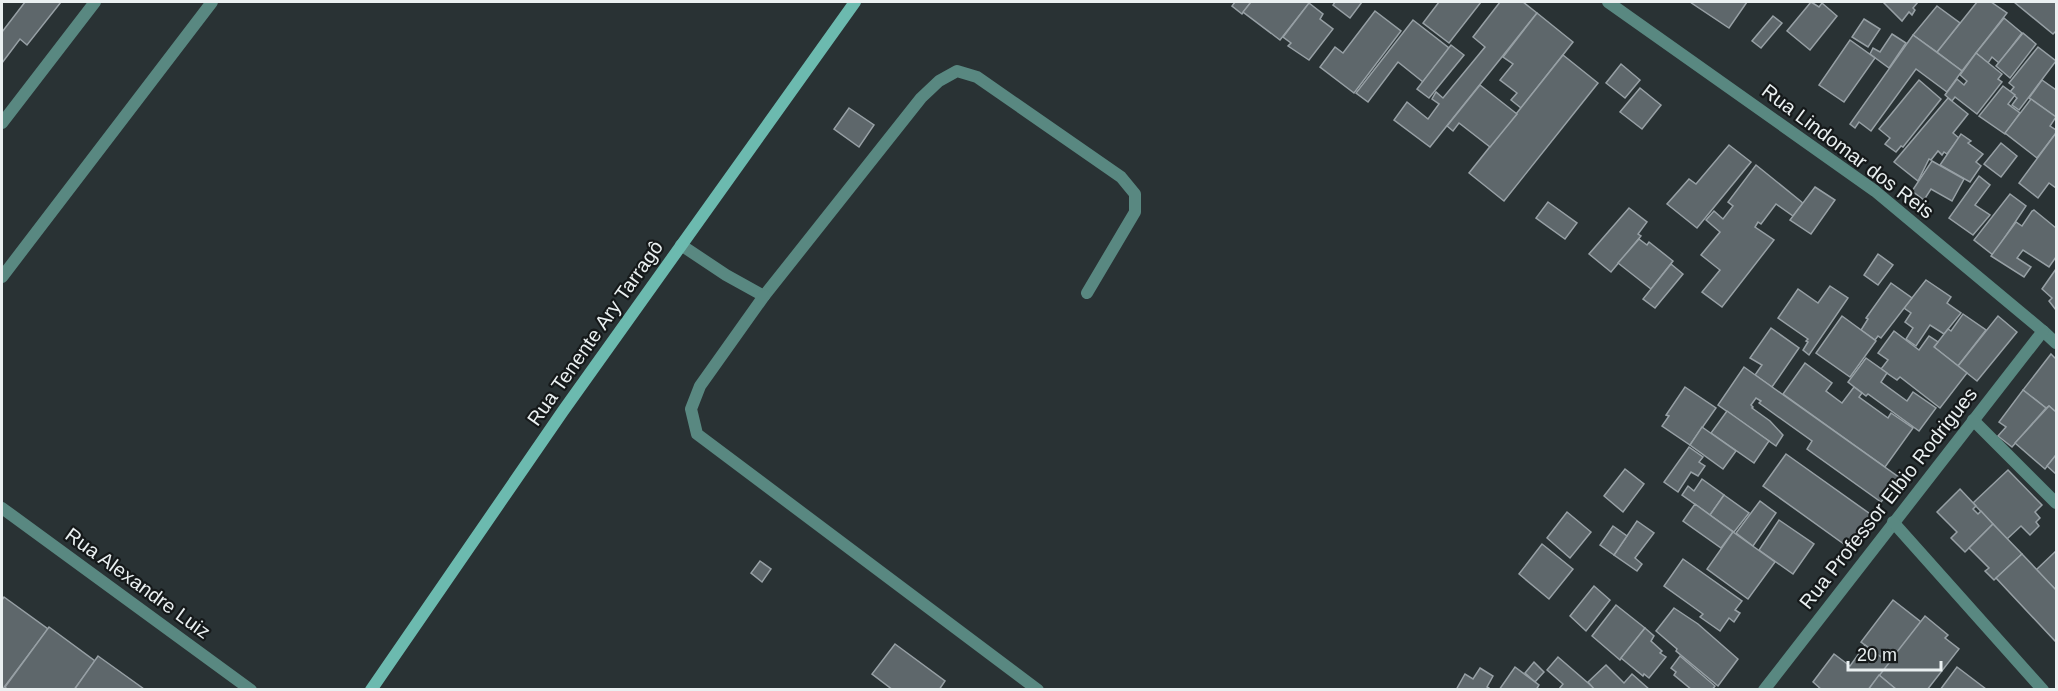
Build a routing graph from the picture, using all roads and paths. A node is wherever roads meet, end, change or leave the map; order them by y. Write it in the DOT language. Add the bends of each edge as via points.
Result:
graph roads {
  1 [pos="95,2"];
  2 [pos="212,2"];
  3 [pos="855,2"];
  4 [pos="1608,2"];
  5 [pos="2,123"];
  6 [pos="681,245"];
  7 [pos="2,277"];
  8 [pos="1087,293"];
  9 [pos="764,296"];
  10 [pos="2043,332"];
  11 [pos="2056,343"];
  12 [pos="1973,420"];
  13 [pos="2056,502"];
  14 [pos="2,508"];
  15 [pos="1893,522"];
  16 [pos="251,690"];
  17 [pos="371,690"];
  18 [pos="1038,690"];
  19 [pos="1764,690"];
  20 [pos="2043,690"];
  1 -- 5 [label="street"];
  2 -- 7 [label="street"];
  3 -- 6 [label="main road, Rua Tenente Ary Tarragô"];
  4 -- 10 [label="street, Rua Lindomar dos Reis" via="1875,191"];
  6 -- 9 [label="street"];
  6 -- 17 [label="main road, Rua Tenente Ary Tarragô"];
  8 -- 9 [label="street" via="1135,212 1135,195 1121,177 977,78 957,71 921,98"];
  9 -- 18 [label="street" via="700,386 691,408 697,434"];
  10 -- 11 [label="street, Rua Lindomar dos Reis"];
  10 -- 12 [label="street, Rua Professor Elbio Rodrigues"];
  12 -- 13 [label="street"];
  12 -- 15 [label="street, Rua Professor Elbio Rodrigues"];
  14 -- 16 [label="street, Rua Alexandre Luiz"];
  15 -- 19 [label="street, Rua Professor Elbio Rodrigues"];
  15 -- 20 [label="street"];
}
